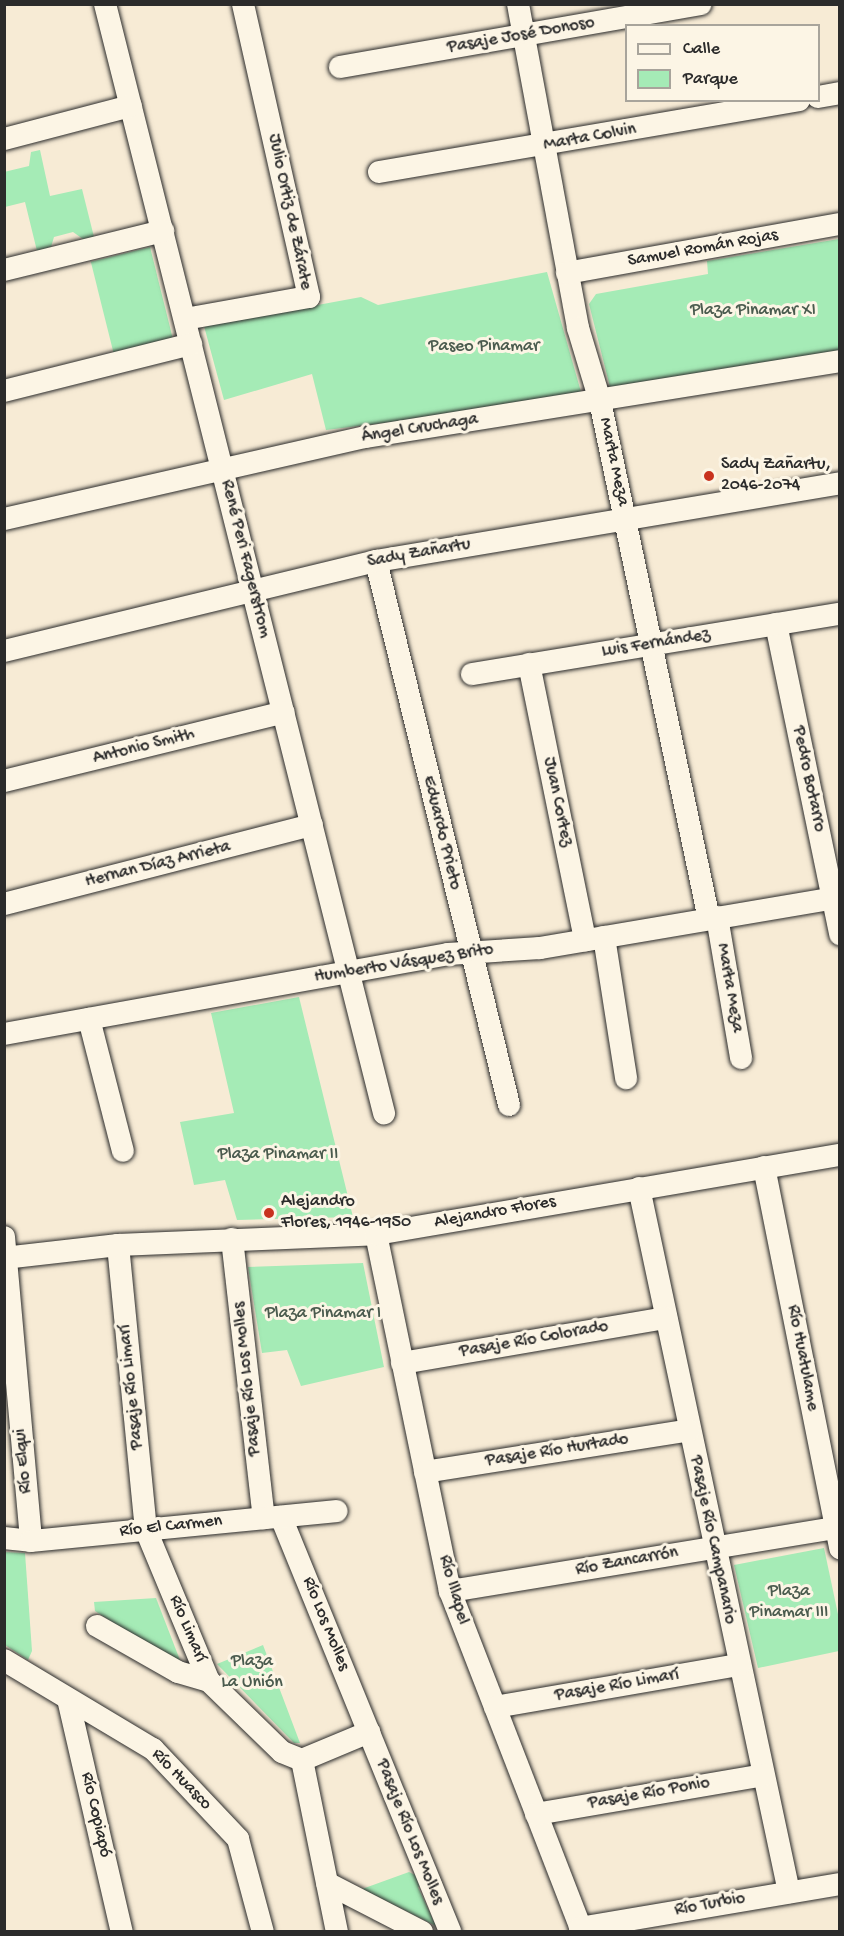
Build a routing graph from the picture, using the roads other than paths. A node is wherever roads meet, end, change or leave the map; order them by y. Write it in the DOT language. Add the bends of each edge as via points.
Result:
graph roads {
  1 [pos="105,4"];
  2 [pos="243,4"];
  3 [pos="518,4"];
  4 [pos="701,4"];
  5 [pos="523,36"];
  6 [pos="340,67"];
  7 [pos="840,93"];
  8 [pos="820,97"];
  9 [pos="788,102"];
  10 [pos="131,106"];
  11 [pos="4,139"];
  12 [pos="546,146"];
  13 [pos="380,172"];
  14 [pos="840,224"];
  15 [pos="162,231"];
  16 [pos="4,270"];
  17 [pos="567,273"];
  18 [pos="185,319"];
  19 [pos="191,344"];
  20 [pos="840,361"];
  21 [pos="4,391"];
  22 [pos="600,401"];
  23 [pos="222,467"];
  24 [pos="840,483"];
  25 [pos="4,519"];
  26 [pos="625,520"];
  27 [pos="376,561"];
  28 [pos="252,589"];
  29 [pos="840,614"];
  30 [pos="776,624"];
  31 [pos="652,644"];
  32 [pos="4,651"];
  33 [pos="529,664"];
  34 [pos="472,674"];
  35 [pos="284,712"];
  36 [pos="4,781"];
  37 [pos="312,825"];
  38 [pos="836,898"];
  39 [pos="4,904"];
  40 [pos="713,918"];
  41 [pos="840,934"];
  42 [pos="594,938"];
  43 [pos="470,950"];
  44 [pos="349,971"];
  45 [pos="89,1018"];
  46 [pos="4,1034"];
  47 [pos="741,1058"];
  48 [pos="626,1078"];
  49 [pos="509,1105"];
  50 [pos="384,1113"];
  51 [pos="123,1151"];
  52 [pos="840,1155"];
  53 [pos="764,1167"];
  54 [pos="639,1188"];
  55 [pos="376,1234"];
  56 [pos="232,1239"];
  57 [pos="118,1245"];
  58 [pos="5,1251"];
  59 [pos="666,1318"];
  60 [pos="402,1363"];
  61 [pos="689,1430"];
  62 [pos="425,1472"];
  63 [pos="337,1511"];
  64 [pos="273,1517"];
  65 [pos="146,1530"];
  66 [pos="838,1535"];
  67 [pos="4,1538"];
  68 [pos="31,1541"];
  69 [pos="714,1547"];
  70 [pos="450,1592"];
  71 [pos="97,1626"];
  72 [pos="4,1660"];
  73 [pos="739,1665"];
  74 [pos="209,1681"];
  75 [pos="68,1699"];
  76 [pos="495,1707"];
  77 [pos="369,1732"];
  78 [pos="302,1760"];
  79 [pos="763,1775"];
  80 [pos="536,1814"];
  81 [pos="327,1883"];
  82 [pos="840,1884"];
  83 [pos="789,1892"];
  84 [pos="581,1930"];
  85 [pos="122,1932"];
  86 [pos="263,1932"];
  87 [pos="337,1932"];
  88 [pos="422,1932"];
  89 [pos="450,1932"];
  1 -- 10 [label="street, René Peri Fagerstrom"];
  2 -- 18 [label="street, Julio Ortiz de Zárate" via="309,297"];
  3 -- 5 [label="street, Marta Meza"];
  4 -- 5 [label="street, Pasaje José Donoso"];
  5 -- 6 [label="street, Pasaje José Donoso"];
  5 -- 12 [label="street, Marta Meza"];
  7 -- 8 [label="street"];
  9 -- 12 [label="street, Marta Colvin"];
  10 -- 11 [label="street"];
  10 -- 15 [label="street, René Peri Fagerstrom"];
  12 -- 13 [label="street, Marta Colvin"];
  12 -- 17 [label="street, Marta Meza"];
  14 -- 17 [label="street, Samuel Román Rojas"];
  15 -- 16 [label="street"];
  15 -- 18 [label="street, René Peri Fagerstrom"];
  17 -- 22 [label="street, Marta Meza" via="583,348"];
  18 -- 19 [label="street, René Peri Fagerstrom"];
  19 -- 21 [label="street"];
  19 -- 23 [label="street, René Peri Fagerstrom"];
  20 -- 22 [label="street, Ángel Cruchaga"];
  22 -- 23 [label="street, Ángel Cruchaga" via="366,437"];
  22 -- 26 [label="street, Marta Meza"];
  23 -- 25 [label="street, Ángel Cruchaga"];
  23 -- 28 [label="street, René Peri Fagerstrom"];
  24 -- 26 [label="street, Sady Zañartu"];
  26 -- 27 [label="street, Sady Zañartu"];
  26 -- 31 [label="street, Marta Meza"];
  27 -- 28 [label="street, Sady Zañartu"];
  27 -- 43 [label="street, Eduardo Prieto"];
  28 -- 32 [label="street, Sady Zañartu"];
  28 -- 35 [label="street, René Peri Fagerstrom"];
  29 -- 30 [label="street, Luis Fernández"];
  30 -- 31 [label="street, Luis Fernández"];
  30 -- 38 [label="street, Pedro Botarro"];
  31 -- 33 [label="street, Luis Fernández"];
  31 -- 40 [label="street, Marta Meza"];
  33 -- 34 [label="street, Luis Fernández"];
  33 -- 42 [label="street, Juan Cortez"];
  35 -- 36 [label="street, Antonio Smith"];
  35 -- 37 [label="street, René Peri Fagerstrom"];
  37 -- 39 [label="street, Hernan Díaz Arrieta"];
  37 -- 44 [label="street, René Peri Fagerstrom"];
  38 -- 40 [label="street, Humberto Vásquez Brito"];
  38 -- 41 [label="street, Pedro Botarro"];
  40 -- 42 [label="street, Humberto Vásquez Brito"];
  40 -- 47 [label="street, Marta Meza"];
  42 -- 43 [label="street, Humberto Vásquez Brito" via="540,948"];
  42 -- 48 [label="street, Juan Cortez"];
  43 -- 44 [label="street, Humberto Vásquez Brito"];
  43 -- 49 [label="street, Eduardo Prieto"];
  44 -- 45 [label="street, Humberto Vásquez Brito"];
  44 -- 50 [label="street, René Peri Fagerstrom"];
  45 -- 46 [label="street, Humberto Vásquez Brito"];
  45 -- 51 [label="street"];
  52 -- 53 [label="street, Alejandro Flores"];
  53 -- 54 [label="street, Alejandro Flores"];
  53 -- 66 [label="street, Río Huatulame"];
  54 -- 55 [label="street, Alejandro Flores"];
  54 -- 59 [label="street, Pasaje Río Campanario"];
  55 -- 56 [label="street, Alejandro Flores"];
  55 -- 60 [label="street, Río Illapel"];
  56 -- 57 [label="street, Alejandro Flores"];
  56 -- 64 [label="street, Pasaje Río Los Molles"];
  57 -- 58 [label="street, Alejandro Flores"];
  57 -- 65 [label="street, Pasaje Río Limarí"];
  58 -- 68 [label="street, Río Elqui"];
  59 -- 60 [label="street, Pasaje Río Colorado"];
  59 -- 61 [label="street, Pasaje Río Campanario"];
  60 -- 62 [label="street, Río Illapel"];
  61 -- 62 [label="street, Pasaje Río Hurtado"];
  61 -- 69 [label="street, Pasaje Río Campanario"];
  62 -- 70 [label="street, Río Illapel"];
  63 -- 64 [label="street, Río El Carmen"];
  64 -- 65 [label="street, Río El Carmen"];
  64 -- 77 [label="street, Río Los Molles"];
  65 -- 68 [label="street, Río El Carmen"];
  65 -- 74 [label="street, Río Limarí"];
  66 -- 69 [label="street, Río Zancarrón"];
  67 -- 68 [label="street, Río El Carmen"];
  69 -- 70 [label="street, Río Zancarrón"];
  69 -- 73 [label="street, Pasaje Río Campanario"];
  70 -- 76 [label="street, Río Illapel"];
  71 -- 74 [label="street" via="178,1672"];
  72 -- 75 [label="street, Río Huasco"];
  73 -- 76 [label="street, Pasaje Río Limarí"];
  73 -- 79 [label="street, Pasaje Río Campanario"];
  74 -- 78 [label="street, Río Limarí" via="282,1752"];
  75 -- 85 [label="street, Río Copiapó"];
  75 -- 86 [label="street, Río Huasco" via="153,1749 238,1839"];
  76 -- 80 [label="street, Río Illapel"];
  77 -- 78 [label="street"];
  77 -- 89 [label="street, Pasaje Río Los Molles"];
  78 -- 81 [label="street"];
  79 -- 80 [label="street, Pasaje Río Ponio"];
  79 -- 83 [label="street, Pasaje Río Campanario"];
  80 -- 84 [label="street, Río Illapel"];
  81 -- 87 [label="street"];
  81 -- 88 [label="street"];
  82 -- 83 [label="street, Río Turbio"];
  83 -- 84 [label="street, Río Turbio"];
}
